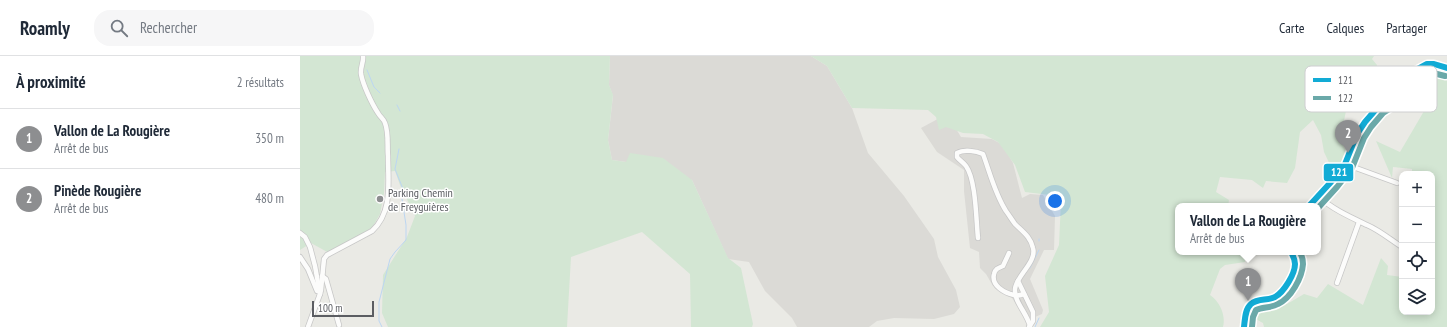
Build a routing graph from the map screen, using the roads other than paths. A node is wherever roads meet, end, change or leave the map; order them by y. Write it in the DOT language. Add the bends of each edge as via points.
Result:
graph roads {
  1 [pos="363,56"];
  2 [pos="1422,66"];
  3 [pos="1447,68"];
  4 [pos="1374,112"];
  5 [pos="1345,164"];
  6 [pos="1397,182"];
  7 [pos="1318,196"];
  8 [pos="1312,203"];
  9 [pos="1359,222"];
  10 [pos="300,234"];
  11 [pos="978,238"];
  12 [pos="1399,245"];
  13 [pos="1009,253"];
  14 [pos="1292,255"];
  15 [pos="300,257"];
  16 [pos="322,276"];
  17 [pos="1018,281"];
  18 [pos="1337,283"];
  19 [pos="1024,294"];
  20 [pos="319,296"];
  21 [pos="1016,296"];
  22 [pos="339,325"];
  23 [pos="1029,326"];
  24 [pos="308,327"];
  25 [pos="1244,327"];
  1 -- 16 [label="street" via="362,75 378,113 385,121 387,131 388,199 378,226 327,256 324,259"];
  2 -- 3 [label="street" via="1434,64"];
  4 -- 5 [label="street" via="1357,134"];
  5 -- 6 [label="street"];
  5 -- 7 [label="street"];
  7 -- 8 [label="street"];
  7 -- 9 [label="street"];
  9 -- 12 [label="street"];
  9 -- 18 [label="street"];
  10 -- 20 [label="street" via="305,237 310,247"];
  11 -- 17 [label="street" via="973,185 969,172 957,157 960,151 983,154 1000,201 1014,223 1032,242 1033,255"];
  13 -- 21 [label="street" via="1003,266 994,272 994,282 996,286"];
  14 -- 25 [label="street" via="1294,268 1284,288 1276,297 1251,304 1247,309"];
  15 -- 20 [label="street"];
  16 -- 20 [label="street"];
  16 -- 22 [label="street" via="326,279"];
  17 -- 19 [label="street"];
  17 -- 21 [label="street" via="1015,287"];
  19 -- 21 [label="street"];
  19 -- 23 [label="street" via="1033,312 1033,322"];
  20 -- 24 [label="street"];
  21 -- 23 [label="street"];
}
